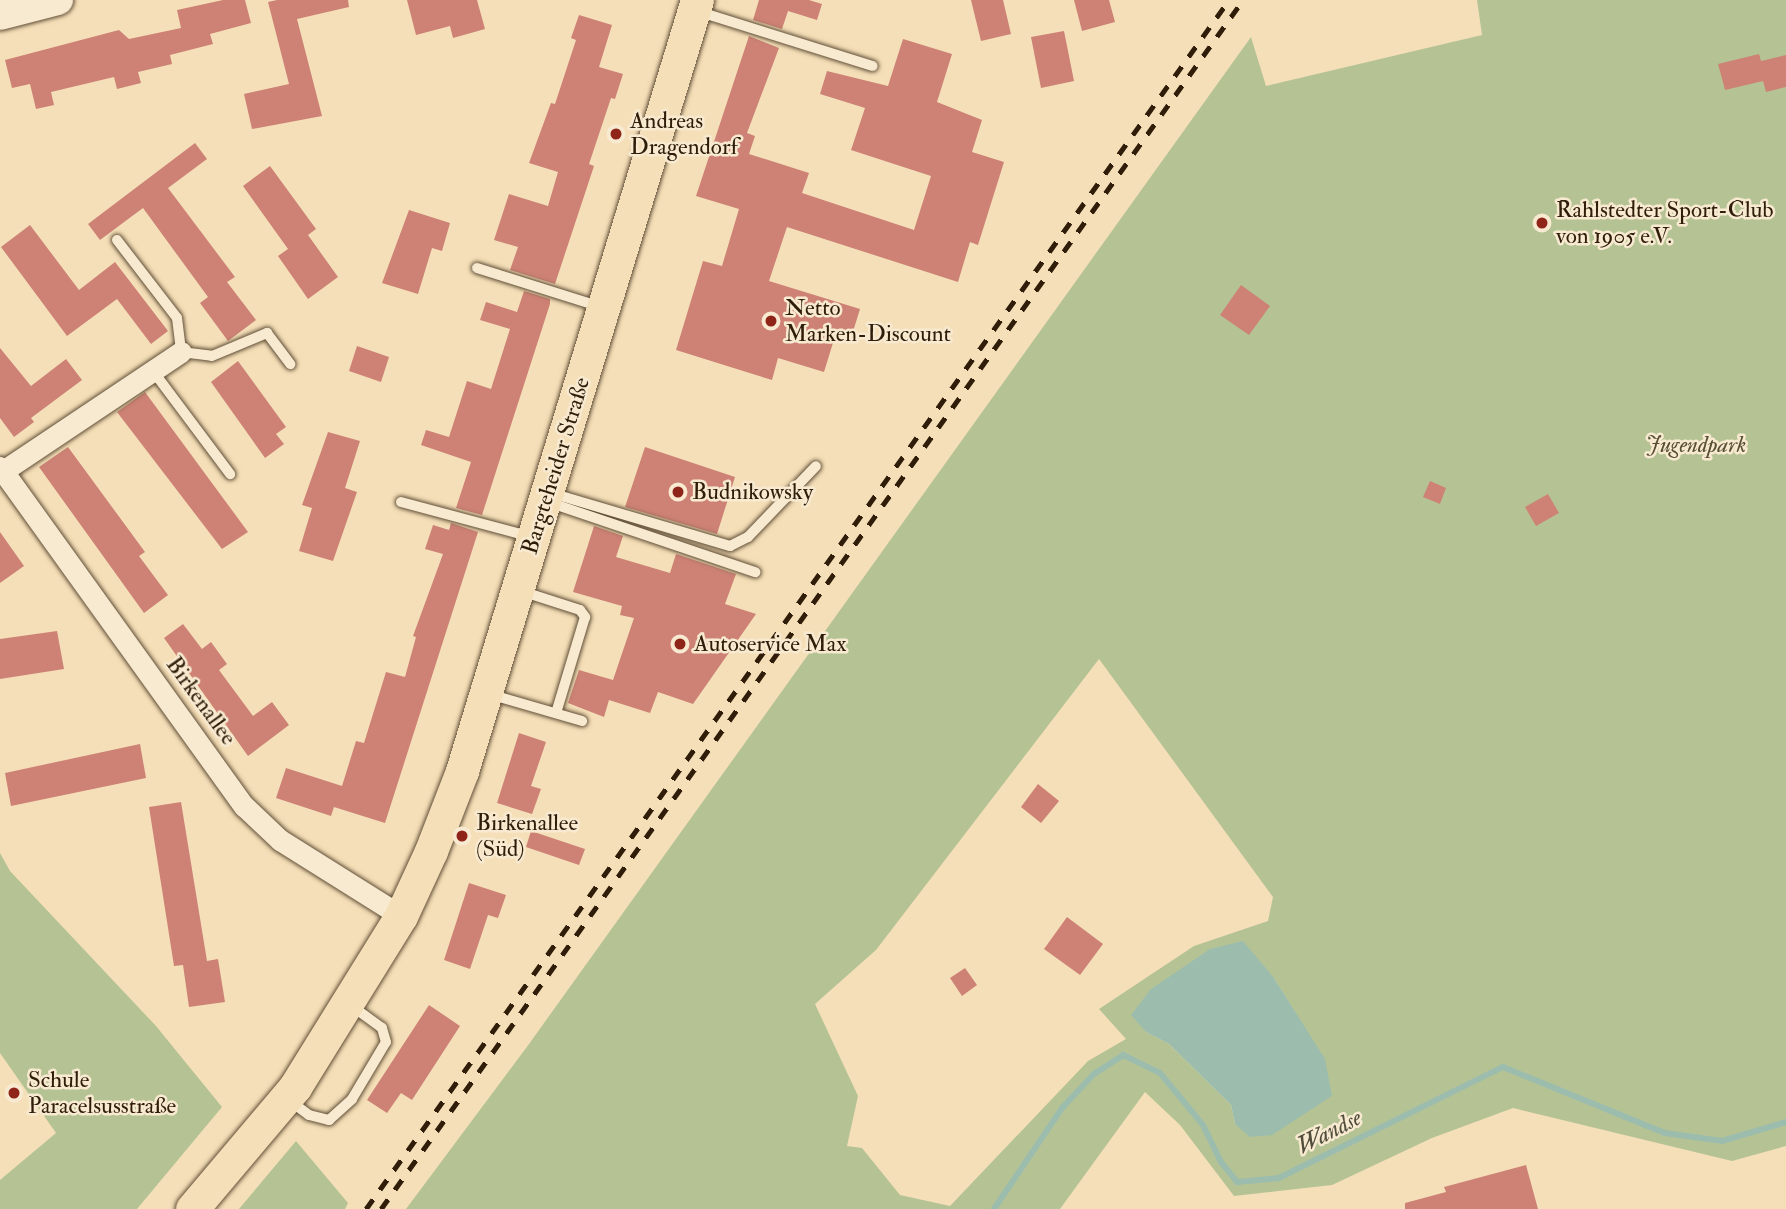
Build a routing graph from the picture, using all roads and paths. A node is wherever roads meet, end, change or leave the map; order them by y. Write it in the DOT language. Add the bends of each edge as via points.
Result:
graph roads {
  1 [pos="58,0"];
  2 [pos="700,4"];
  3 [pos="0,15"];
  4 [pos="873,66"];
  5 [pos="117,240"];
  6 [pos="477,268"];
  7 [pos="605,308"];
  8 [pos="181,352"];
  9 [pos="290,364"];
  10 [pos="153,371"];
  11 [pos="816,466"];
  12 [pos="2,469"];
  13 [pos="230,474"];
  14 [pos="547,497"];
  15 [pos="401,502"];
  16 [pos="534,537"];
  17 [pos="755,572"];
  18 [pos="518,590"];
  19 [pos="486,693"];
  20 [pos="556,713"];
  21 [pos="582,721"];
  22 [pos="401,916"];
  23 [pos="348,1003"];
  24 [pos="286,1098"];
  25 [pos="192,1209"];
  1 -- 3 [label="main road"];
  2 -- 4 [label="lane"];
  2 -- 7 [label="main road, Bargteheider Straße"];
  5 -- 8 [label="lane" via="177,318"];
  6 -- 7 [label="lane"];
  7 -- 14 [label="main road, Bargteheider Straße"];
  8 -- 9 [label="lane" via="212,356 267,333"];
  8 -- 10 [label="street, Birkenallee"];
  10 -- 12 [label="street, Birkenallee"];
  10 -- 13 [label="lane"];
  11 -- 14 [label="lane" via="748,537 730,546"];
  12 -- 22 [label="street, Birkenallee" via="244,806 281,841"];
  14 -- 16 [label="main road, Bargteheider Straße"];
  14 -- 17 [label="lane"];
  15 -- 16 [label="lane"];
  16 -- 18 [label="main road, Bargteheider Straße"];
  18 -- 19 [label="main road, Bargteheider Straße"];
  18 -- 20 [label="lane" via="580,610 585,617"];
  19 -- 20 [label="lane"];
  19 -- 22 [label="main road, Bargteheider Straße" via="462,771"];
  20 -- 21 [label="lane"];
  22 -- 23 [label="main road, Bargteheider Straße"];
  23 -- 24 [label="main road, Bargteheider Straße"];
  23 -- 24 [label="lane" via="382,1028 386,1042 352,1099 329,1120 309,1115"];
  24 -- 25 [label="main road, Bargteheider Straße"];
}
